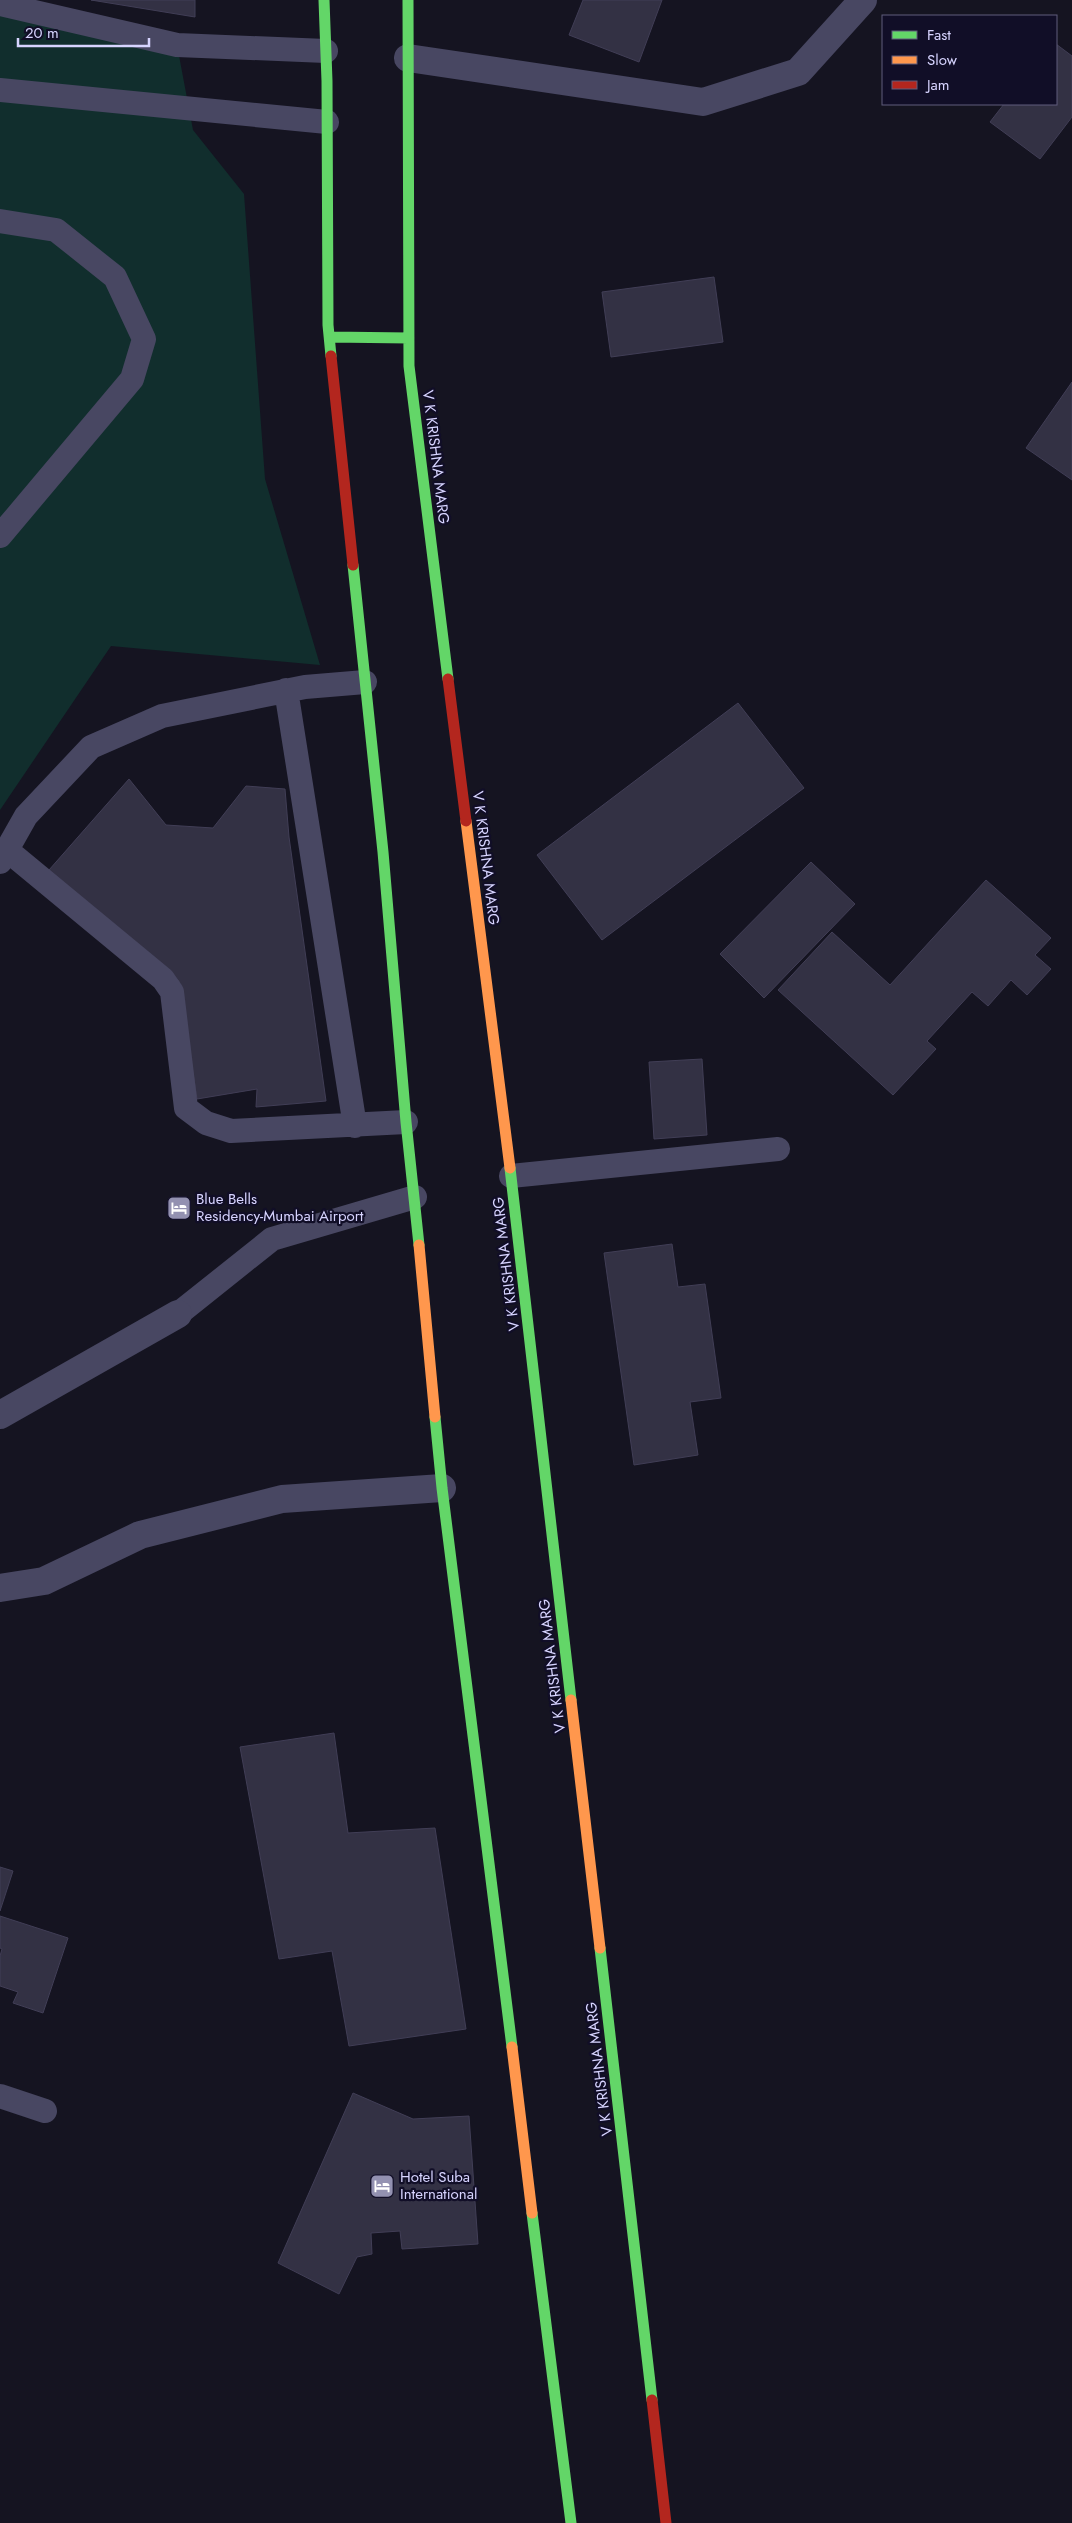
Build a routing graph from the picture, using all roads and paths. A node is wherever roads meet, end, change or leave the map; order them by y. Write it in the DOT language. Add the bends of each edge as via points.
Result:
graph roads {
  1 [pos="324,0"];
  2 [pos="408,0"];
  3 [pos="863,0"];
  4 [pos="0,4"];
  5 [pos="326,51"];
  6 [pos="408,58"];
  7 [pos="0,90"];
  8 [pos="328,122"];
  9 [pos="0,221"];
  10 [pos="330,337"];
  11 [pos="409,338"];
  12 [pos="0,536"];
  13 [pos="365,682"];
  14 [pos="286,690"];
  15 [pos="4,856"];
  16 [pos="406,1122"];
  17 [pos="355,1126"];
  18 [pos="778,1150"];
  19 [pos="511,1176"];
  20 [pos="415,1197"];
  21 [pos="178,1314"];
  22 [pos="0,1415"];
  23 [pos="442,1488"];
  24 [pos="0,1588"];
  25 [pos="0,2096"];
  26 [pos="45,2111"];
  27 [pos="570,2523"];
  28 [pos="666,2523"];
  1 -- 5 [label="main road"];
  2 -- 6 [label="main road, V K KRISHNA MARG"];
  3 -- 6 [label="street" via="798,72 703,102"];
  4 -- 5 [label="lane" via="177,45"];
  5 -- 8 [label="main road"];
  6 -- 11 [label="main road, V K KRISHNA MARG"];
  7 -- 8 [label="lane"];
  8 -- 10 [label="main road"];
  9 -- 12 [label="lane" via="56,230 115,277 144,339 132,379"];
  10 -- 11 [label="main road"];
  10 -- 13 [label="main road"];
  11 -- 19 [label="main road, V K KRISHNA MARG" via="412,385"];
  13 -- 14 [label="lane"];
  13 -- 16 [label="main road"];
  14 -- 15 [label="lane" via="162,716 91,747 26,816"];
  14 -- 17 [label="lane"];
  15 -- 17 [label="lane" via="163,979 172,992 186,1108 206,1123 231,1131"];
  16 -- 17 [label="lane"];
  16 -- 20 [label="main road"];
  18 -- 19 [label="lane"];
  19 -- 28 [label="main road, V K KRISHNA MARG"];
  20 -- 21 [label="lane" via="272,1239"];
  20 -- 23 [label="main road"];
  21 -- 22 [label="street"];
  23 -- 24 [label="street" via="282,1500 140,1535 44,1581"];
  23 -- 27 [label="main road"];
  25 -- 26 [label="lane"];
}
